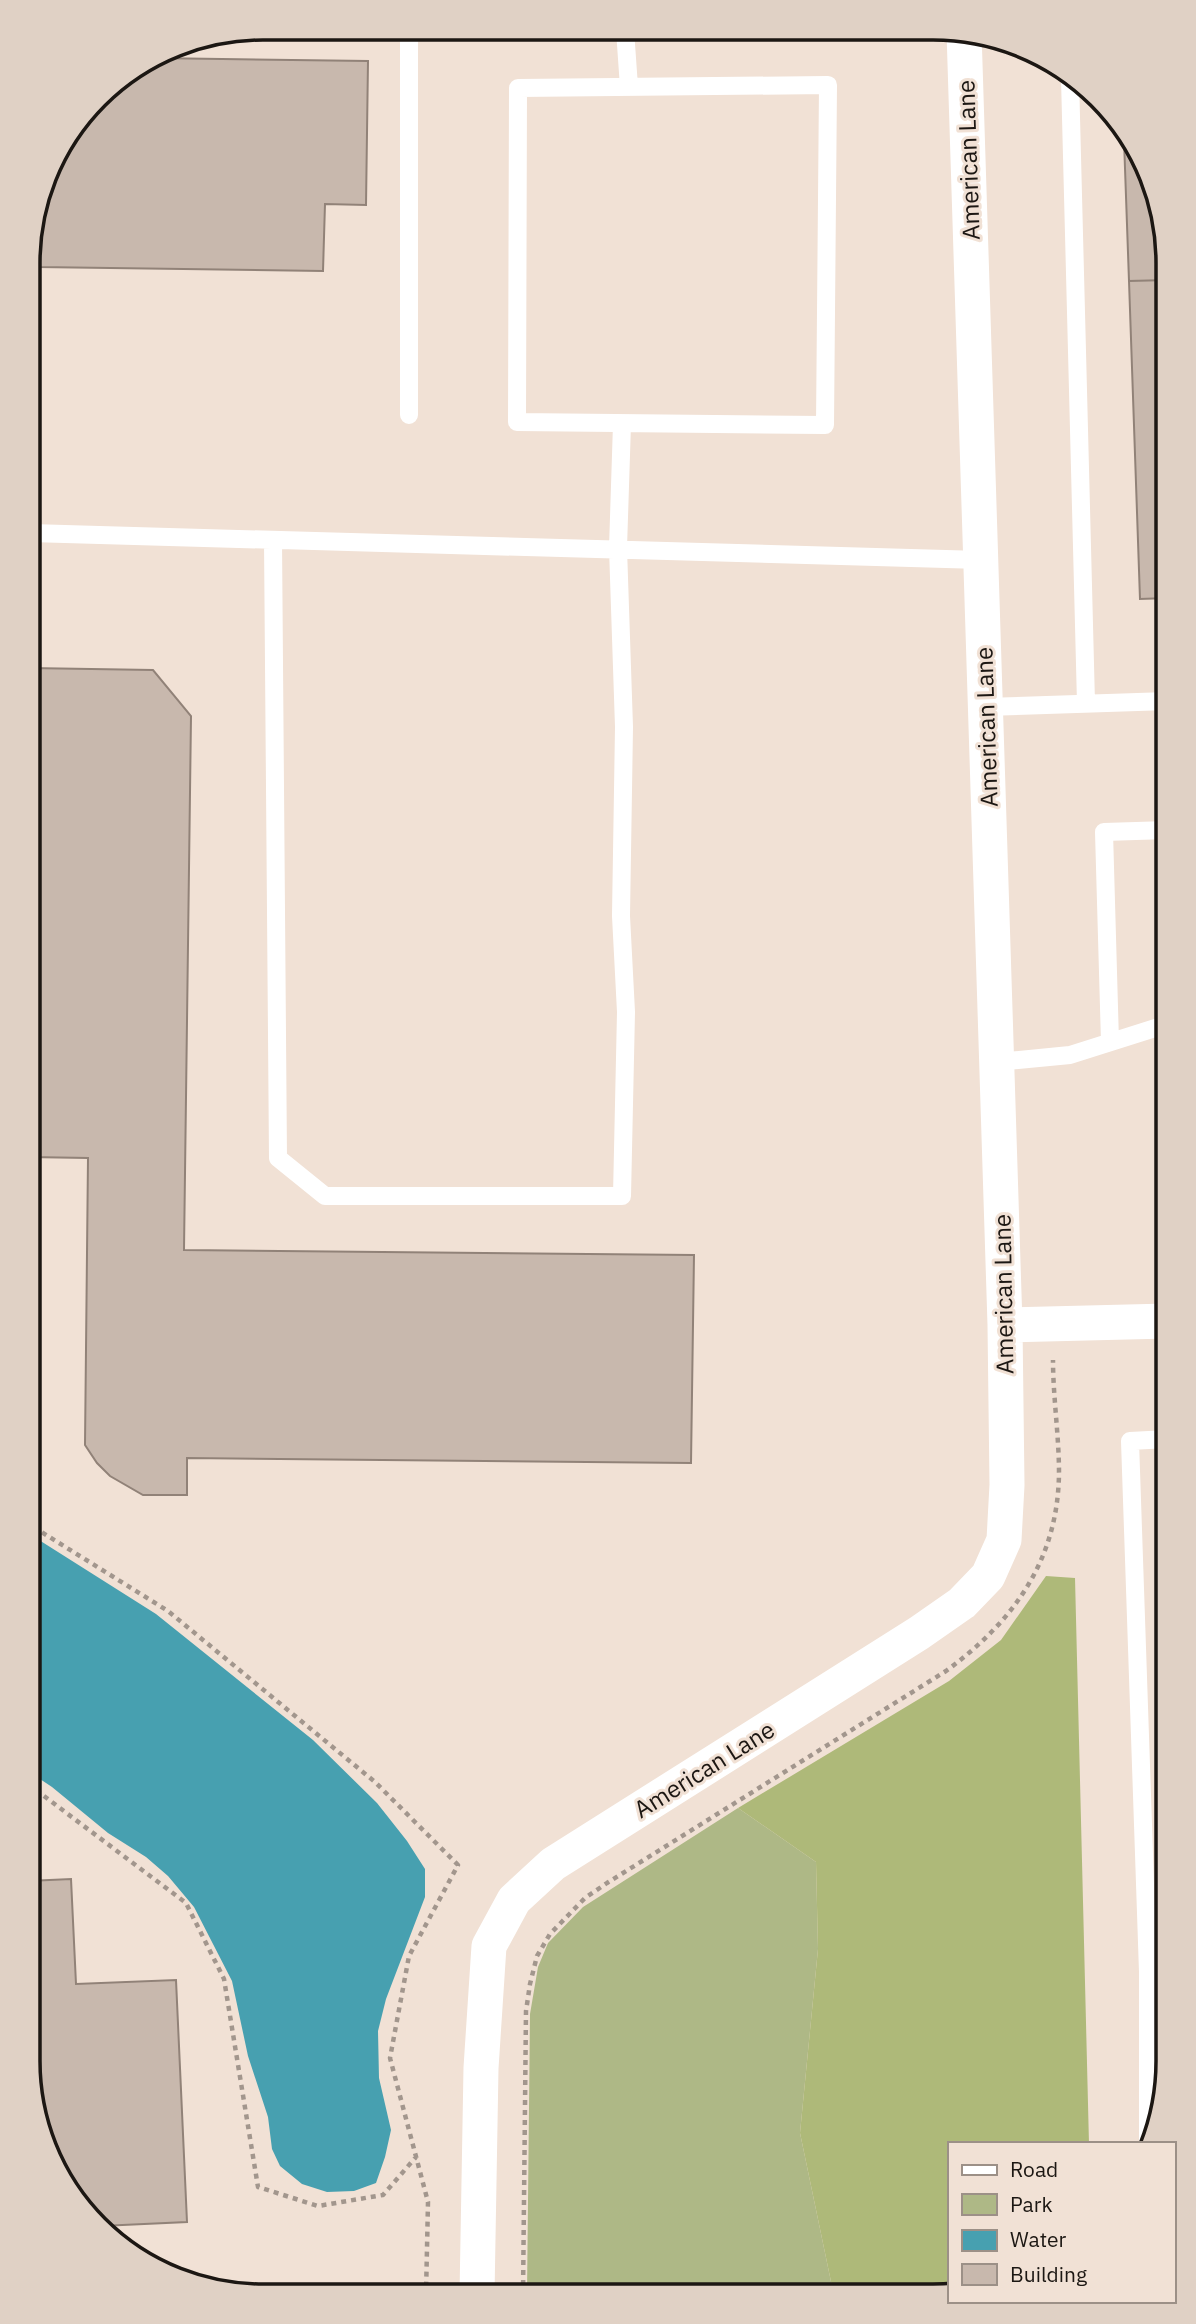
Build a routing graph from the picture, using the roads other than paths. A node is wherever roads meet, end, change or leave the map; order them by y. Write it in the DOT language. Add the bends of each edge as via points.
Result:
graph roads {
  1 [pos="626,40"];
  2 [pos="409,41"];
  3 [pos="964,43"];
  4 [pos="629,87"];
  5 [pos="1070,88"];
  6 [pos="409,415"];
  7 [pos="621,424"];
  8 [pos="40,533"];
  9 [pos="273,540"];
  10 [pos="618,548"];
  11 [pos="981,560"];
  12 [pos="1156,701"];
  13 [pos="1086,703"];
  14 [pos="985,707"];
  15 [pos="1156,830"];
  16 [pos="1156,1028"];
  17 [pos="1110,1042"];
  18 [pos="997,1062"];
  19 [pos="1155,1321"];
  20 [pos="1005,1325"];
  21 [pos="1155,1440"];
  22 [pos="1148,1972"];
  23 [pos="1155,1972"];
  24 [pos="1148,2028"];
  25 [pos="1155,2028"];
  26 [pos="1148,2116"];
  27 [pos="477,2284"];
  1 -- 4 [label="lane"];
  2 -- 6 [label="lane"];
  3 -- 11 [label="street, American Lane"];
  4 -- 7 [label="lane" via="518,88 517,422"];
  4 -- 7 [label="lane" via="828,85 825,425"];
  5 -- 13 [label="lane"];
  7 -- 10 [label="lane"];
  8 -- 9 [label="lane"];
  9 -- 10 [label="lane"];
  9 -- 10 [label="lane" via="278,1158 325,1196 622,1196 626,1012"];
  10 -- 11 [label="lane"];
  11 -- 14 [label="street, American Lane"];
  12 -- 13 [label="lane"];
  13 -- 14 [label="lane"];
  14 -- 18 [label="street, American Lane"];
  15 -- 17 [label="lane" via="1104,832"];
  16 -- 17 [label="lane"];
  17 -- 18 [label="lane" via="1070,1055"];
  18 -- 20 [label="street, American Lane"];
  19 -- 20 [label="street"];
  20 -- 27 [label="street, American Lane" via="1004,1540 988,1576 962,1603 919,1633 553,1864 514,1900 489,1946 481,2068"];
  21 -- 22 [label="lane" via="1130,1441"];
  22 -- 23 [label="lane"];
  22 -- 24 [label="lane"];
  24 -- 25 [label="lane"];
  24 -- 26 [label="lane"];
}
